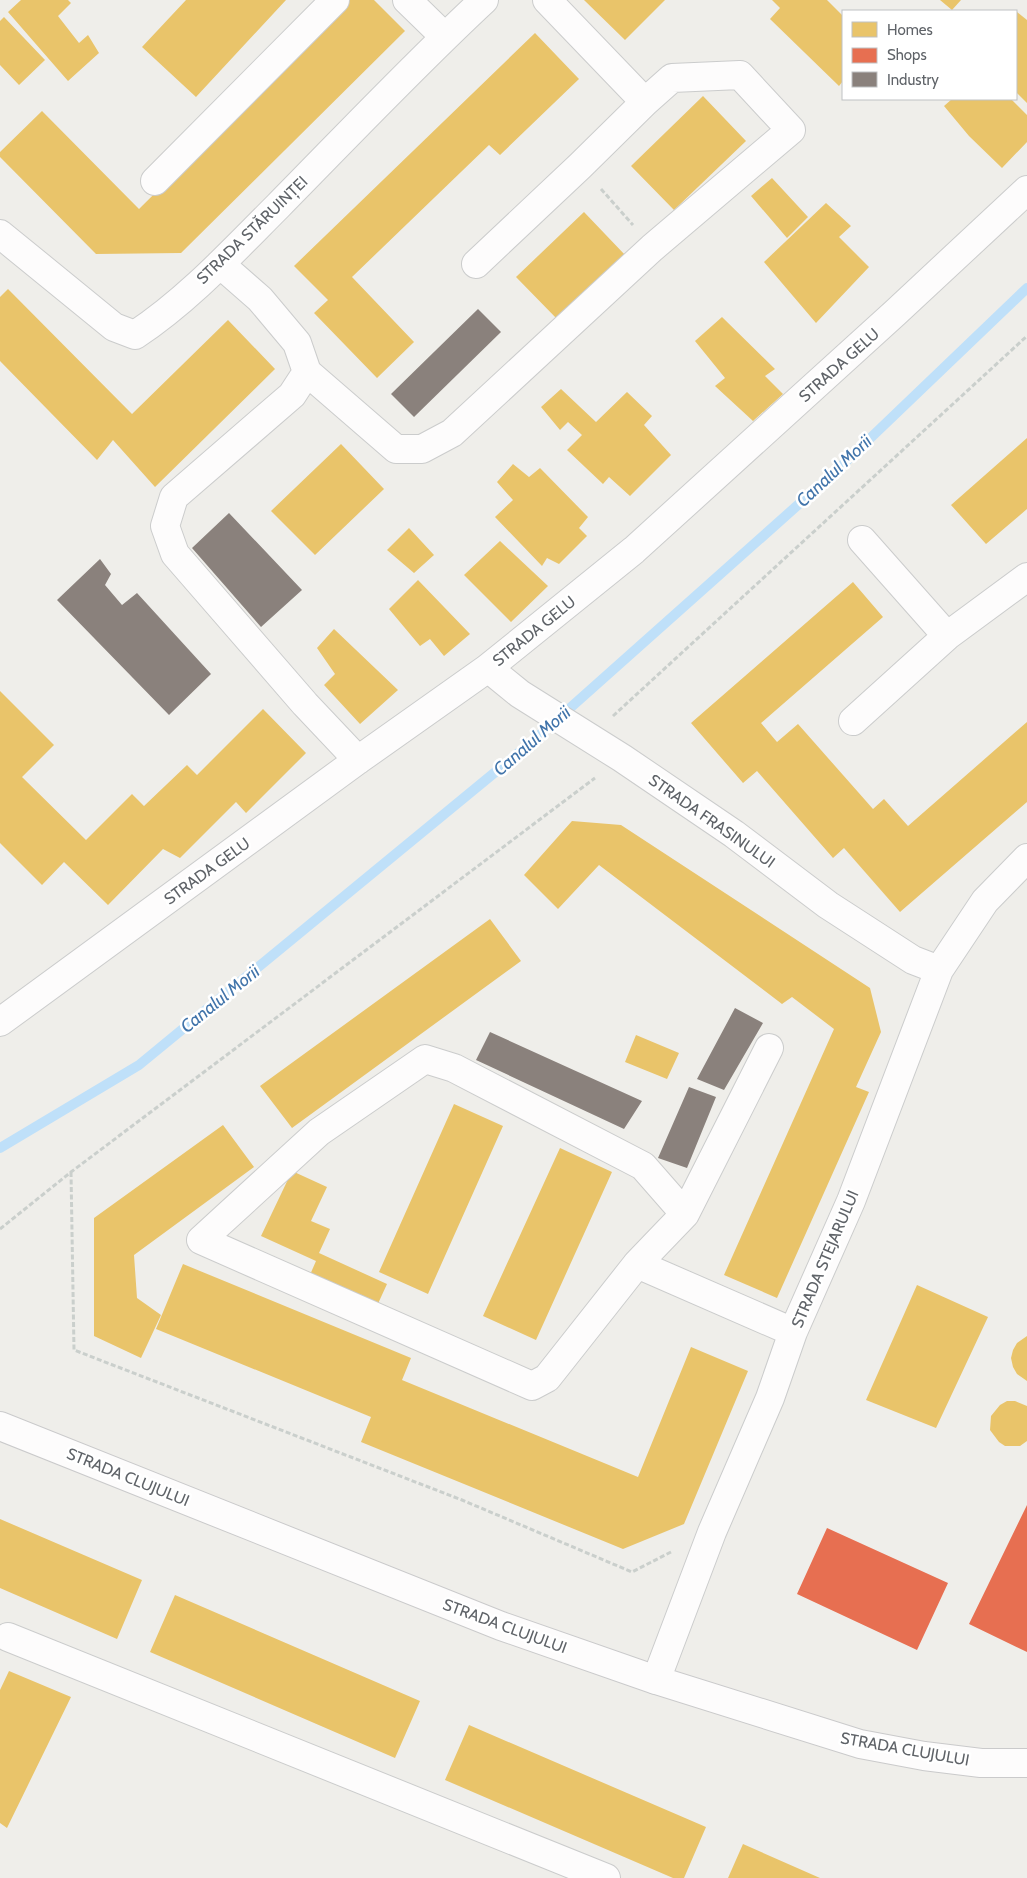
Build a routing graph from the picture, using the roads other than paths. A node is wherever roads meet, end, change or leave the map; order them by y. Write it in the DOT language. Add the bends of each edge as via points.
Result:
graph roads {
  1 [pos="334,0"];
  2 [pos="407,0"];
  3 [pos="484,0"];
  4 [pos="547,0"];
  5 [pos="445,37"];
  6 [pos="645,102"];
  7 [pos="155,181"];
  8 [pos="1027,190"];
  9 [pos="0,234"];
  10 [pos="220,264"];
  11 [pos="476,264"];
  12 [pos="307,372"];
  13 [pos="862,540"];
  14 [pos="1027,577"];
  15 [pos="947,636"];
  16 [pos="488,668"];
  17 [pos="853,721"];
  18 [pos="358,760"];
  19 [pos="1027,858"];
  20 [pos="939,970"];
  21 [pos="2,1016"];
  22 [pos="769,1048"];
  23 [pos="685,1214"];
  24 [pos="637,1264"];
  25 [pos="793,1332"];
  26 [pos="0,1426"];
  27 [pos="8,1637"];
  28 [pos="656,1680"];
  29 [pos="1027,1762"];
  30 [pos="606,1878"];
  1 -- 7 [label="street"];
  2 -- 5 [label="street"];
  3 -- 5 [label="street, STRADA STĂRUINȚEI"];
  4 -- 6 [label="street"];
  5 -- 10 [label="street, STRADA STĂRUINȚEI"];
  6 -- 11 [label="street"];
  6 -- 12 [label="street" via="672,78 740,75 791,130 652,248 452,434 422,449 396,449"];
  8 -- 16 [label="street, STRADA GELU" via="634,550"];
  9 -- 10 [label="street, STRADA STĂRUINȚEI" via="114,326 135,335"];
  10 -- 12 [label="street" via="260,298 297,343"];
  12 -- 18 [label="street" via="292,395 174,497 165,526 175,554"];
  13 -- 15 [label="street"];
  14 -- 15 [label="street"];
  15 -- 17 [label="street"];
  16 -- 18 [label="street, STRADA GELU"];
  16 -- 20 [label="street, STRADA FRASINULUI" via="538,706 734,834 828,905 913,960"];
  18 -- 21 [label="street, STRADA GELU"];
  19 -- 20 [label="street, STRADA STEJARULUI" via="985,901"];
  20 -- 25 [label="street, STRADA STEJARULUI" via="851,1202"];
  22 -- 23 [label="street"];
  23 -- 24 [label="street"];
  23 -- 24 [label="street" via="644,1166 454,1068 425,1059 319,1132 201,1240 532,1386 547,1378"];
  24 -- 25 [label="street"];
  25 -- 28 [label="street, STRADA STEJARULUI" via="770,1398 712,1532"];
  26 -- 28 [label="street, STRADA CLUJULUI" via="501,1626"];
  27 -- 30 [label="street"];
  28 -- 29 [label="street, STRADA CLUJULUI" via="860,1744 981,1763"];
}
